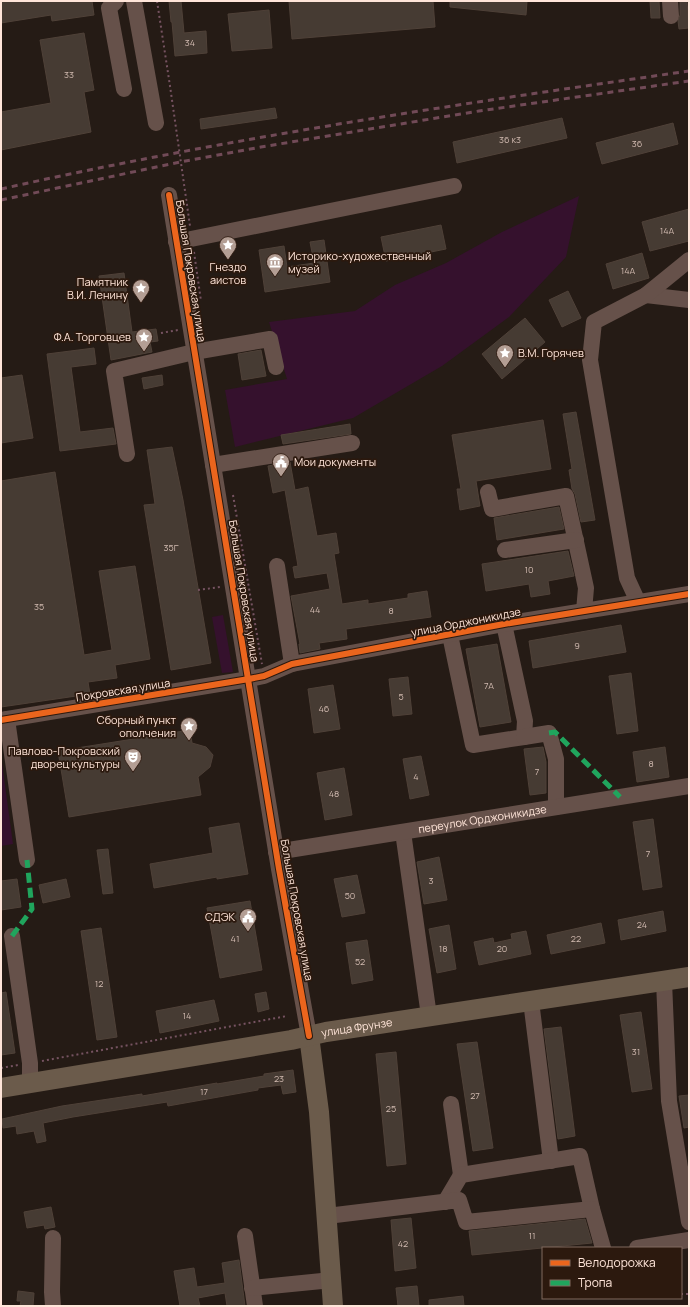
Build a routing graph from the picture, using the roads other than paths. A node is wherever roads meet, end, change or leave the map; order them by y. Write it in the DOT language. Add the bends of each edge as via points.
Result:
graph roads {
  1 [pos="116,1"];
  2 [pos="134,1"];
  3 [pos="124,89"];
  4 [pos="156,123"];
  5 [pos="454,186"];
  6 [pos="169,195"];
  7 [pos="176,242"];
  8 [pos="689,260"];
  9 [pos="646,295"];
  10 [pos="689,300"];
  11 [pos="194,352"];
  12 [pos="276,367"];
  13 [pos="352,443"];
  14 [pos="127,454"];
  15 [pos="213,461"];
  16 [pos="488,492"];
  17 [pos="576,540"];
  18 [pos="505,550"];
  19 [pos="277,566"];
  20 [pos="689,594"];
  21 [pos="638,602"];
  22 [pos="584,611"];
  23 [pos="504,624"];
  24 [pos="450,635"];
  25 [pos="292,664"];
  26 [pos="249,680"];
  27 [pos="4,720"];
  28 [pos="524,736"];
  29 [pos="689,786"];
  30 [pos="556,807"];
  31 [pos="403,832"];
  32 [pos="276,852"];
  33 [pos="27,860"];
  34 [pos="12,936"];
  35 [pos="689,977"];
  36 [pos="664,981"];
  37 [pos="531,1001"];
  38 [pos="429,1016"];
  39 [pos="309,1036"];
  40 [pos="30,1083"];
  41 [pos="1,1088"];
  42 [pos="451,1104"];
  43 [pos="551,1161"];
  44 [pos="461,1175"];
  45 [pos="445,1202"];
  46 [pos="592,1209"];
  47 [pos="327,1216"];
  48 [pos="689,1222"];
  49 [pos="245,1236"];
  50 [pos="53,1238"];
  51 [pos="689,1240"];
  52 [pos="603,1247"];
  53 [pos="644,1247"];
  54 [pos="332,1280"];
  55 [pos="252,1288"];
  56 [pos="53,1306"];
  57 [pos="255,1306"];
  58 [pos="333,1306"];
  1 -- 3 [label="street" via="109,8"];
  2 -- 4 [label="street"];
  5 -- 7 [label="street"];
  6 -- 7 [label="street, Большая Покровская улица"];
  7 -- 11 [label="street, Большая Покровская улица"];
  8 -- 9 [label="street"];
  9 -- 10 [label="street"];
  9 -- 21 [label="street" via="594,322 590,360 627,578"];
  11 -- 12 [label="street" via="270,339"];
  11 -- 14 [label="street" via="114,371"];
  11 -- 15 [label="street, Большая Покровская улица"];
  13 -- 15 [label="street"];
  15 -- 26 [label="street, Большая Покровская улица"];
  16 -- 17 [label="street" via="492,509 566,496"];
  17 -- 18 [label="street"];
  17 -- 22 [label="street" via="586,588"];
  19 -- 25 [label="street"];
  20 -- 21 [label="street, улица Орджоникидзе"];
  21 -- 22 [label="street, улица Орджоникидзе"];
  22 -- 23 [label="street, улица Орджоникидзе"];
  23 -- 24 [label="street, улица Орджоникидзе"];
  23 -- 28 [label="street" via="525,721"];
  24 -- 25 [label="street, улица Орджоникидзе"];
  24 -- 28 [label="street" via="473,745"];
  25 -- 26 [label="street, улица Орджоникидзе"];
  26 -- 27 [label="street, Покровская улица"];
  26 -- 32 [label="street, Большая Покровская улица"];
  27 -- 33 [label="street"];
  28 -- 30 [label="street" via="549,733 556,760"];
  29 -- 30 [label="street, переулок Орджоникидзе"];
  30 -- 31 [label="street, переулок Орджоникидзе"];
  31 -- 32 [label="street, переулок Орджоникидзе"];
  31 -- 38 [label="street"];
  32 -- 39 [label="street, Большая Покровская улица"];
  34 -- 40 [label="street" via="30,1063"];
  35 -- 36 [label="main road, улица Фрунзе"];
  36 -- 37 [label="main road, улица Фрунзе"];
  36 -- 48 [label="street" via="669,1101"];
  37 -- 38 [label="main road, улица Фрунзе"];
  37 -- 43 [label="street"];
  38 -- 39 [label="main road, улица Фрунзе"];
  39 -- 40 [label="main road, улица Фрунзе"];
  39 -- 47 [label="main road, Большая Покровская улица" via="319,1112"];
  40 -- 41 [label="main road, улица Фрунзе"];
  42 -- 44 [label="street"];
  43 -- 44 [label="street"];
  43 -- 46 [label="street" via="580,1156"];
  44 -- 45 [label="street"];
  45 -- 46 [label="street" via="460,1200 466,1222"];
  45 -- 47 [label="street"];
  46 -- 52 [label="street"];
  47 -- 54 [label="main road, Большая Покровская улица"];
  49 -- 55 [label="street"];
  50 -- 56 [label="street"];
  51 -- 53 [label="street"];
  54 -- 55 [label="street"];
  54 -- 58 [label="main road, Большая Покровская улица"];
  55 -- 57 [label="street"];
}
